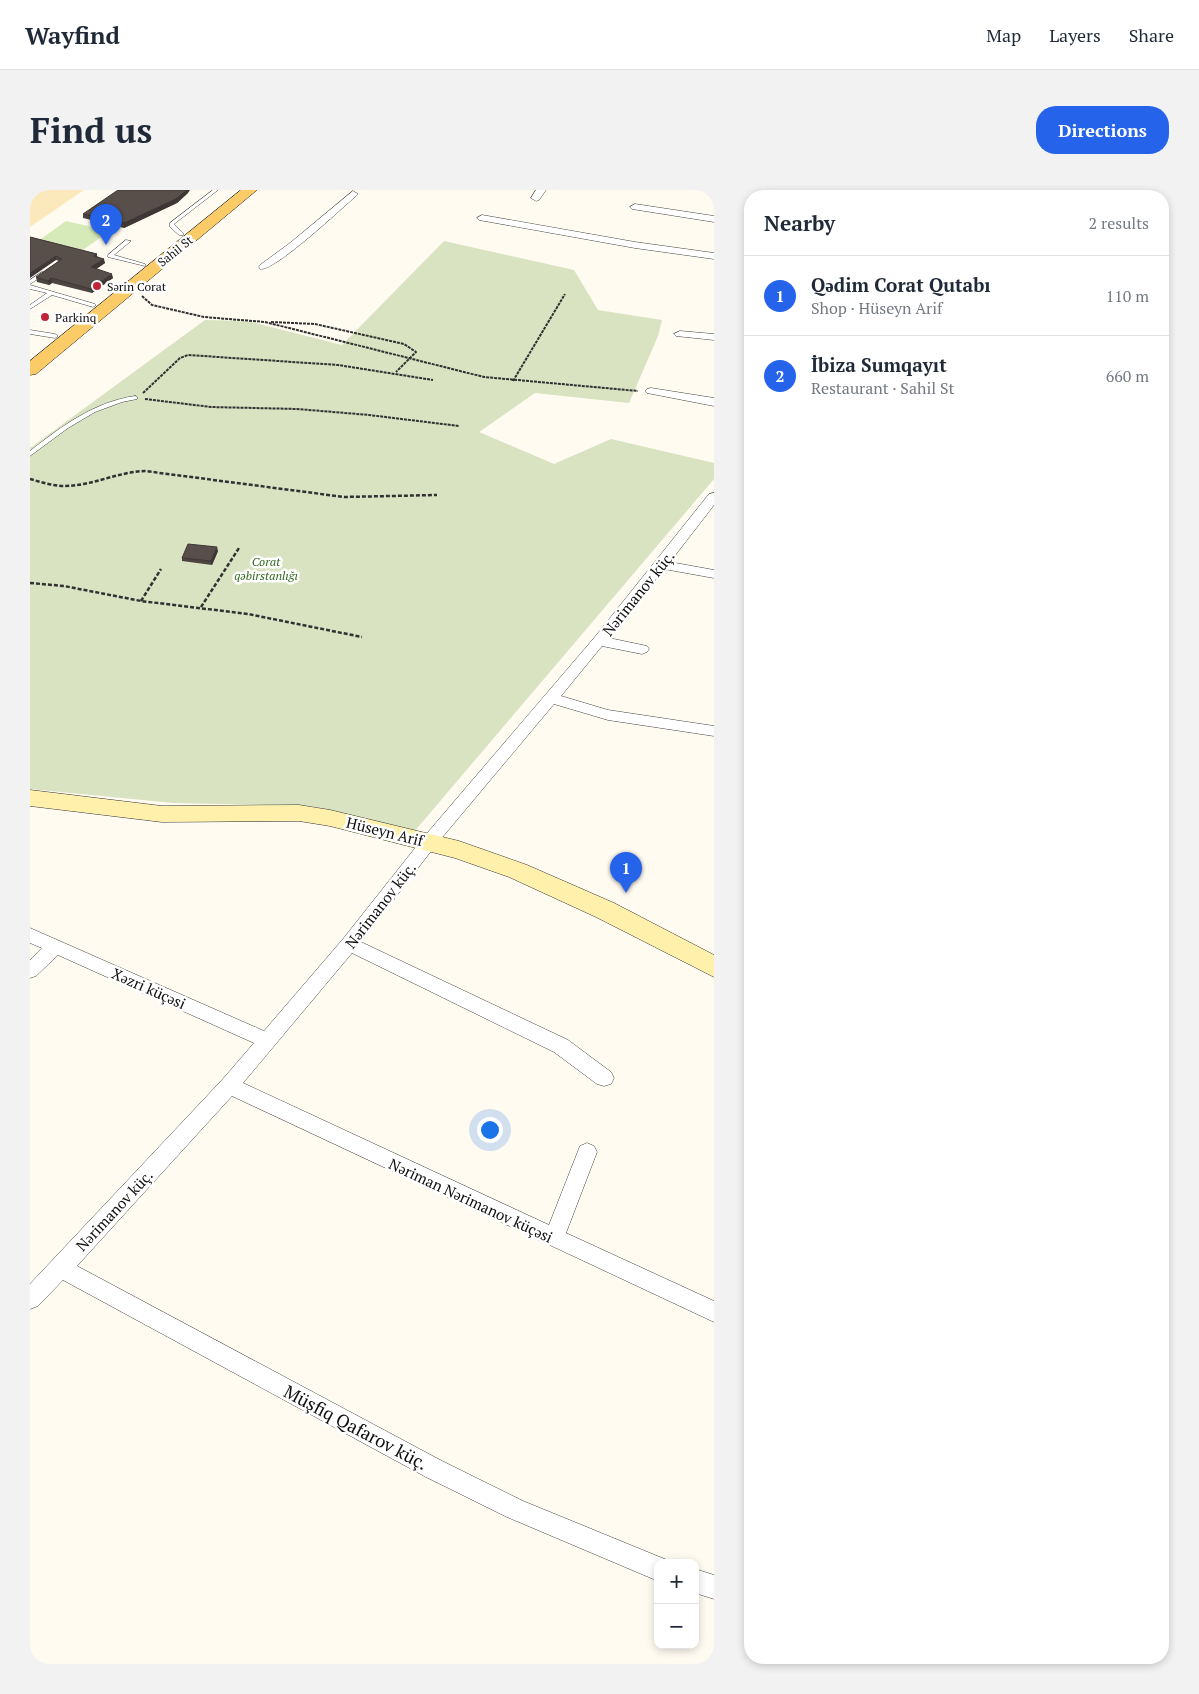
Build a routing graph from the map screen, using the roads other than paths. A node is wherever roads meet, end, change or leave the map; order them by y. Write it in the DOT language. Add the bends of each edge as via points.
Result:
graph roads {
  1 [pos="216,190"];
  2 [pos="236,190"];
  3 [pos="250,190"];
  4 [pos="352,192"];
  5 [pos="635,207"];
  6 [pos="482,218"];
  7 [pos="714,219"];
  8 [pos="181,234"];
  9 [pos="128,241"];
  10 [pos="714,256"];
  11 [pos="143,265"];
  12 [pos="264,267"];
  13 [pos="51,268"];
  14 [pos="30,282"];
  15 [pos="30,287"];
  16 [pos="51,293"];
  17 [pos="93,305"];
  18 [pos="30,307"];
  19 [pos="30,332"];
  20 [pos="680,334"];
  21 [pos="55,336"];
  22 [pos="714,337"];
  23 [pos="30,357"];
  24 [pos="30,370"];
  25 [pos="651,391"];
  26 [pos="135,398"];
  27 [pos="714,402"];
  28 [pos="30,454"];
  29 [pos="714,496"];
  30 [pos="661,564"];
  31 [pos="714,574"];
  32 [pos="598,641"];
  33 [pos="642,649"];
  34 [pos="550,698"];
  35 [pos="714,731"];
  36 [pos="30,798"];
  37 [pos="429,842"];
  38 [pos="30,935"];
  39 [pos="349,944"];
  40 [pos="56,946"];
  41 [pos="714,967"];
  42 [pos="30,971"];
  43 [pos="267,1042"];
  44 [pos="604,1078"];
  45 [pos="229,1086"];
  46 [pos="587,1152"];
  47 [pos="554,1238"];
  48 [pos="61,1268"];
  49 [pos="30,1299"];
  50 [pos="714,1312"];
  51 [pos="654,1567"];
  52 [pos="699,1582"];
  53 [pos="714,1587"];
  1 -- 8 [label="lane" via="172,224"];
  2 -- 8 [label="main road, Sahil St"];
  3 -- 24 [label="main road, Sahil St"];
  4 -- 12 [label="street"];
  5 -- 7 [label="street"];
  6 -- 10 [label="street"];
  8 -- 11 [label="main road, Sahil St"];
  9 -- 11 [label="lane" via="110,256"];
  11 -- 17 [label="main road, Sahil St"];
  13 -- 14 [label="lane"];
  15 -- 16 [label="lane"];
  16 -- 17 [label="lane"];
  16 -- 18 [label="lane"];
  17 -- 21 [label="main road, Sahil St"];
  19 -- 21 [label="lane"];
  20 -- 22 [label="street"];
  21 -- 23 [label="main road, Sahil St"];
  25 -- 27 [label="street"];
  26 -- 28 [label="lane" via="112,401 49,438"];
  29 -- 30 [label="street, Nərimanov küç."];
  30 -- 31 [label="street"];
  30 -- 32 [label="street, Nərimanov küç."];
  32 -- 33 [label="street"];
  32 -- 34 [label="street, Nərimanov küç."];
  34 -- 35 [label="street" via="608,715"];
  34 -- 37 [label="street, Nərimanov küç."];
  36 -- 37 [label="street, Hüseyn Arif" via="162,814 299,813"];
  37 -- 39 [label="street, Nərimanov küç."];
  37 -- 41 [label="street, Hüseyn Arif" via="518,871 605,910"];
  38 -- 40 [label="street, Xəzri küçəsi"];
  39 -- 43 [label="street, Nərimanov küç."];
  39 -- 44 [label="street" via="561,1046"];
  40 -- 42 [label="street"];
  40 -- 43 [label="street, Xəzri küçəsi"];
  43 -- 45 [label="street, Nərimanov küç."];
  45 -- 47 [label="street, Nəriman Nərimanov küçəsi"];
  45 -- 48 [label="street, Nərimanov küç."];
  46 -- 47 [label="street"];
  47 -- 50 [label="street, Nəriman Nərimanov küçəsi"];
  48 -- 49 [label="street, Nərimanov küç."];
  48 -- 51 [label="street, Müşfiq Qafarov küç." via="474,1489"];
  52 -- 53 [label="street"];
}
